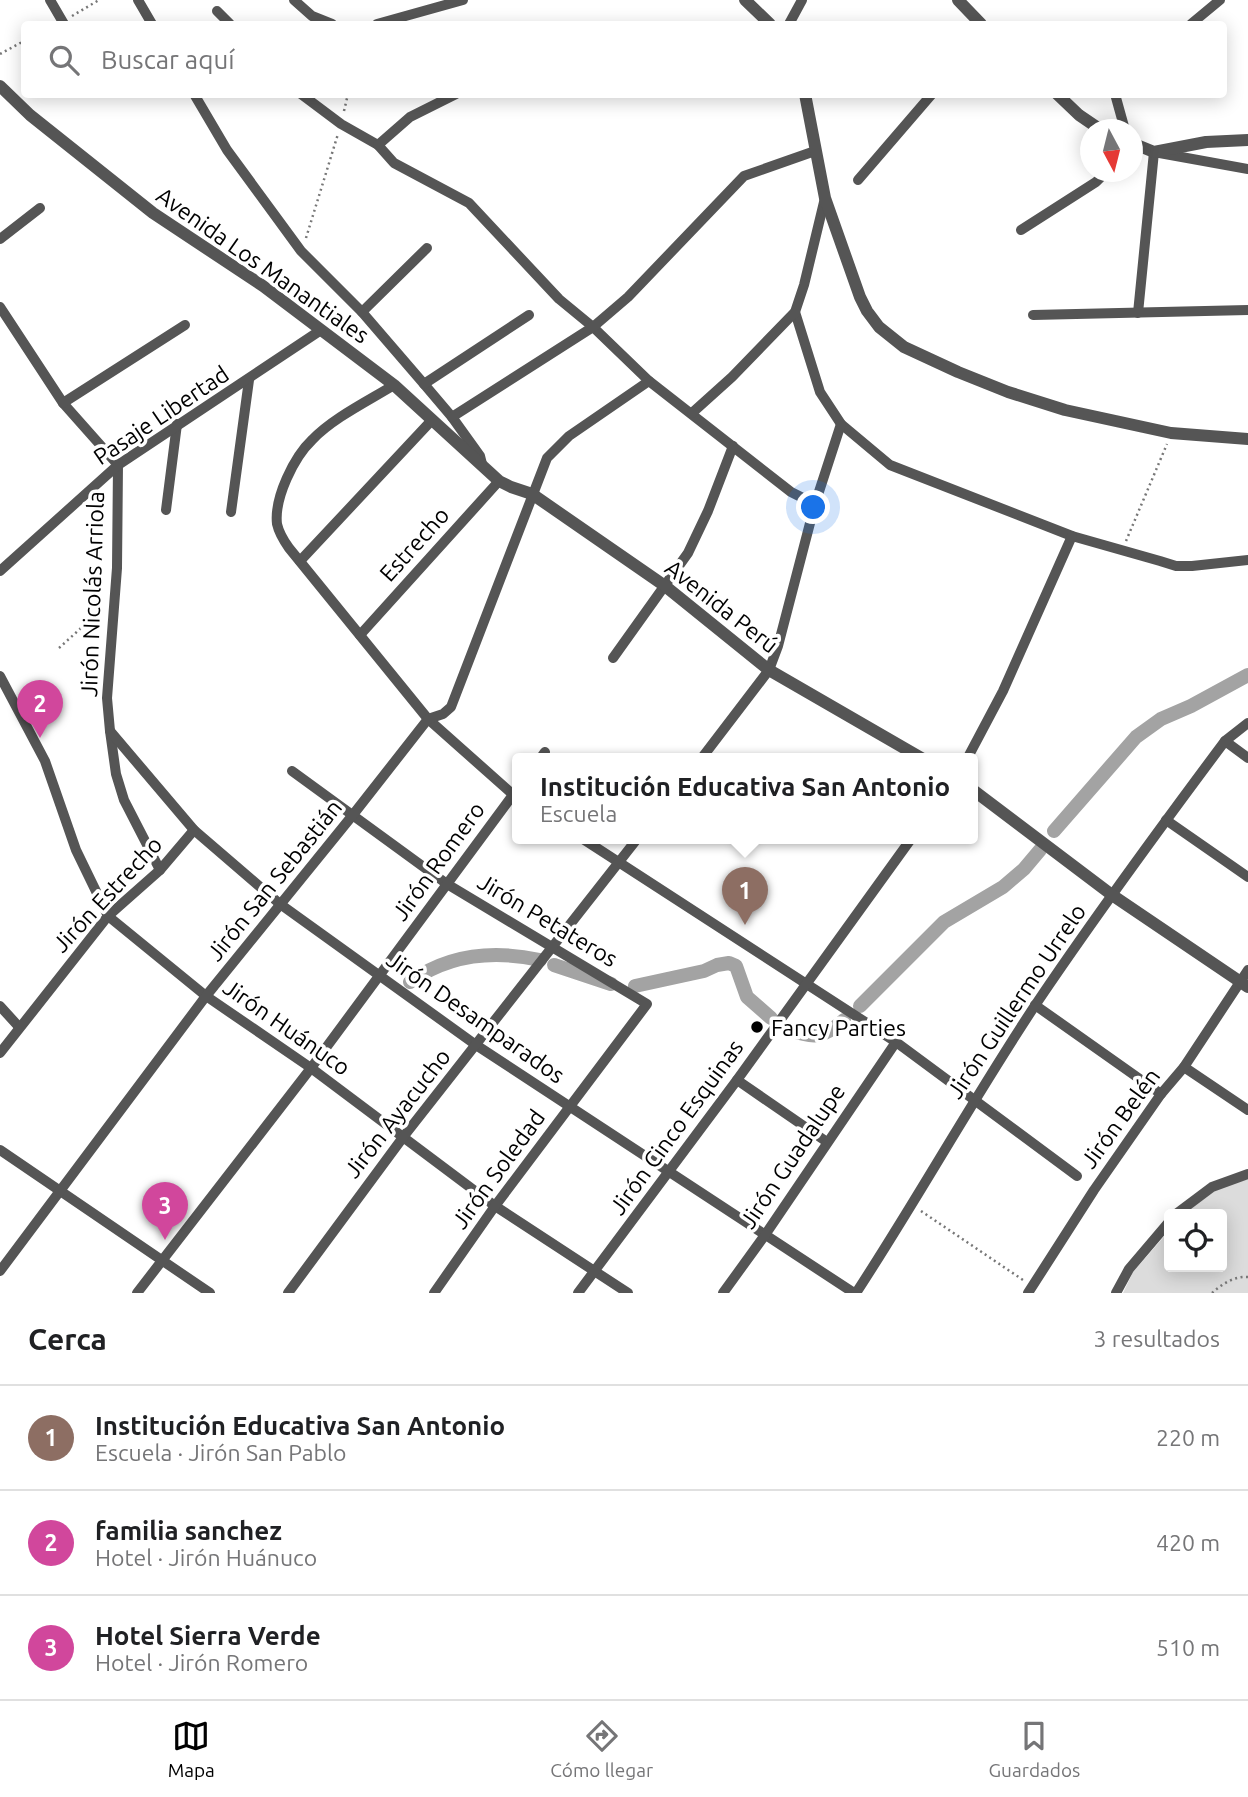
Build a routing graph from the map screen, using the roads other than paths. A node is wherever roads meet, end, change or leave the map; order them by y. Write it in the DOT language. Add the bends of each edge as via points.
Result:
graph roads {
  1 [pos="50,0"];
  2 [pos="138,0"];
  3 [pos="294,0"];
  4 [pos="463,0"];
  5 [pos="745,0"];
  6 [pos="802,0"];
  7 [pos="958,0"];
  8 [pos="1220,0"];
  9 [pos="217,11"];
  10 [pos="62,21"];
  11 [pos="150,21"];
  12 [pos="227,21"];
  13 [pos="324,21"];
  14 [pos="388,21"];
  15 [pos="767,21"];
  16 [pos="791,21"];
  17 [pos="979,21"];
  18 [pos="1195,21"];
  19 [pos="0,86"];
  20 [pos="196,98"];
  21 [pos="306,98"];
  22 [pos="448,98"];
  23 [pos="806,98"];
  24 [pos="929,98"];
  25 [pos="1061,98"];
  26 [pos="1116,98"];
  27 [pos="1085,119"];
  28 [pos="1122,119"];
  29 [pos="1248,140"];
  30 [pos="378,145"];
  31 [pos="1143,148"];
  32 [pos="815,151"];
  33 [pos="1154,152"];
  34 [pos="1248,169"];
  35 [pos="858,180"];
  36 [pos="1096,182"];
  37 [pos="825,198"];
  38 [pos="40,208"];
  39 [pos="1021,230"];
  40 [pos="0,239"];
  41 [pos="427,248"];
  42 [pos="0,307"];
  43 [pos="1248,310"];
  44 [pos="362,312"];
  45 [pos="795,312"];
  46 [pos="1138,313"];
  47 [pos="529,315"];
  48 [pos="1033,315"];
  49 [pos="185,325"];
  50 [pos="593,327"];
  51 [pos="321,330"];
  52 [pos="249,380"];
  53 [pos="649,381"];
  54 [pos="394,384"];
  55 [pos="424,384"];
  56 [pos="63,403"];
  57 [pos="692,413"];
  58 [pos="452,417"];
  59 [pos="432,420"];
  60 [pos="841,424"];
  61 [pos="177,425"];
  62 [pos="1248,439"];
  63 [pos="733,446"];
  64 [pos="118,465"];
  65 [pos="483,467"];
  66 [pos="499,481"];
  67 [pos="532,494"];
  68 [pos="815,503"];
  69 [pos="166,510"];
  70 [pos="231,512"];
  71 [pos="1072,536"];
  72 [pos="1248,560"];
  73 [pos="300,561"];
  74 [pos="0,571"];
  75 [pos="665,586"];
  76 [pos="360,635"];
  77 [pos="613,658"];
  78 [pos="769,670"];
  79 [pos="0,676"];
  80 [pos="428,719"];
  81 [pos="1248,723"];
  82 [pos="110,731"];
  83 [pos="1225,741"];
  84 [pos="707,753"];
  85 [pos="913,753"];
  86 [pos="970,753"];
  87 [pos="1248,758"];
  88 [pos="292,771"];
  89 [pos="512,791"];
  90 [pos="978,794"];
  91 [pos="512,799"];
  92 [pos="352,816"];
  93 [pos="1166,820"];
  94 [pos="194,830"];
  95 [pos="591,844"];
  96 [pos="633,844"];
  97 [pos="907,844"];
  98 [pos="620,862"];
  99 [pos="160,870"];
  100 [pos="1248,877"];
  101 [pos="447,884"];
  102 [pos="1112,895"];
  103 [pos="280,904"];
  104 [pos="108,916"];
  105 [pos="551,947"];
  106 [pos="1248,970"];
  107 [pos="380,976"];
  108 [pos="805,984"];
  109 [pos="1244,984"];
  110 [pos="206,996"];
  111 [pos="647,1004"];
  112 [pos="1035,1005"];
  113 [pos="0,1006"];
  114 [pos="19,1027"];
  115 [pos="896,1042"];
  116 [pos="476,1045"];
  117 [pos="0,1053"];
  118 [pos="1184,1067"];
  119 [pos="311,1068"];
  120 [pos="737,1080"];
  121 [pos="1161,1094"];
  122 [pos="974,1101"];
  123 [pos="569,1107"];
  124 [pos="1248,1110"];
  125 [pos="404,1136"];
  126 [pos="827,1142"];
  127 [pos="0,1150"];
  128 [pos="669,1173"];
  129 [pos="1248,1174"];
  130 [pos="1077,1176"];
  131 [pos="60,1189"];
  132 [pos="495,1206"];
  133 [pos="1183,1209"];
  134 [pos="1164,1229"];
  135 [pos="765,1235"];
  136 [pos="164,1260"];
  137 [pos="0,1271"];
  138 [pos="594,1272"];
  139 [pos="1030,1289"];
  140 [pos="137,1293"];
  141 [pos="210,1293"];
  142 [pos="288,1293"];
  143 [pos="434,1293"];
  144 [pos="578,1293"];
  145 [pos="628,1293"];
  146 [pos="723,1293"];
  147 [pos="855,1293"];
  148 [pos="1116,1293"];
  1 -- 10 [label="street"];
  2 -- 11 [label="street"];
  3 -- 13 [label="street"];
  4 -- 14 [label="street"];
  5 -- 15 [label="street"];
  6 -- 16 [label="street"];
  7 -- 17 [label="street"];
  8 -- 18 [label="street"];
  9 -- 12 [label="street"];
  19 -- 51 [label="street, Avenida Los Manantiales" via="153,213"];
  20 -- 44 [label="street" via="227,150 301,251"];
  21 -- 30 [label="street"];
  22 -- 30 [label="street" via="410,117"];
  23 -- 32 [label="street"];
  24 -- 35 [label="street"];
  25 -- 27 [label="street"];
  26 -- 28 [label="street"];
  29 -- 33 [label="street"];
  30 -- 50 [label="street" via="394,163 469,203 559,299"];
  31 -- 33 [label="street"];
  32 -- 37 [label="street"];
  32 -- 50 [label="street" via="744,176 628,297"];
  33 -- 34 [label="street"];
  33 -- 46 [label="street"];
  36 -- 39 [label="street"];
  37 -- 45 [label="street"];
  37 -- 62 [label="street" via="867,312 904,347 1065,411 1171,433"];
  38 -- 40 [label="street"];
  41 -- 44 [label="street"];
  42 -- 56 [label="street, Jirón Nicolás Arriola"];
  43 -- 46 [label="street"];
  44 -- 55 [label="street"];
  45 -- 57 [label="street"];
  45 -- 60 [label="street" via="820,392"];
  46 -- 48 [label="street"];
  47 -- 55 [label="street"];
  49 -- 56 [label="street"];
  50 -- 53 [label="street"];
  50 -- 58 [label="street"];
  51 -- 52 [label="street, Pasaje Libertad"];
  51 -- 54 [label="street, Avenida Los Manantiales"];
  52 -- 61 [label="street, Pasaje Libertad"];
  52 -- 70 [label="street"];
  53 -- 57 [label="street"];
  53 -- 67 [label="street, Jirón San Sebastián" via="555,448"];
  54 -- 59 [label="street, Avenida Los Manantiales"];
  54 -- 73 [label="street" via="312,440 291,469 277,524"];
  55 -- 58 [label="street"];
  56 -- 64 [label="street, Jirón Nicolás Arriola"];
  57 -- 63 [label="street"];
  58 -- 65 [label="street"];
  59 -- 65 [label="street, Avenida Los Manantiales"];
  59 -- 73 [label="street"];
  60 -- 68 [label="street"];
  60 -- 71 [label="street" via="890,465"];
  61 -- 64 [label="street, Pasaje Libertad"];
  61 -- 69 [label="street"];
  63 -- 68 [label="street" via="791,492"];
  63 -- 75 [label="street" via="688,553"];
  64 -- 74 [label="street, Pasaje Libertad"];
  64 -- 82 [label="street, Jirón Nicolás Arriola" via="107,698"];
  65 -- 66 [label="street, Avenida Los Manantiales"];
  66 -- 67 [label="street, Avenida Perú"];
  66 -- 76 [label="street, Estrecho"];
  67 -- 75 [label="street, Avenida Perú"];
  67 -- 80 [label="street, Jirón San Sebastián" via="451,707"];
  68 -- 78 [label="street"];
  71 -- 72 [label="street" via="1176,566"];
  71 -- 86 [label="street"];
  73 -- 76 [label="street"];
  75 -- 77 [label="street"];
  75 -- 78 [label="street, Avenida Perú"];
  76 -- 80 [label="street"];
  78 -- 84 [label="street"];
  78 -- 85 [label="street, Avenida Perú"];
  79 -- 104 [label="street, Jirón Huánuco" via="45,761 76,850"];
  80 -- 89 [label="street"];
  80 -- 92 [label="street, Jirón San Sebastián"];
  81 -- 83 [label="street, Jirón Guillermo Urrelo"];
  82 -- 94 [label="street, Jirón Desamparados"];
  82 -- 99 [label="street, Jirón Nicolás Arriola" via="124,800"];
  83 -- 87 [label="street"];
  83 -- 93 [label="street, Jirón Guillermo Urrelo"];
  88 -- 92 [label="street, Jirón Petateros"];
  90 -- 102 [label="street"];
  91 -- 101 [label="street, Jirón Romero"];
  92 -- 101 [label="street, Jirón Petateros"];
  92 -- 103 [label="street, Jirón San Sebastián"];
  93 -- 100 [label="street"];
  93 -- 102 [label="street, Jirón Guillermo Urrelo"];
  94 -- 99 [label="street, Jirón Estrecho"];
  94 -- 103 [label="street, Jirón Desamparados"];
  95 -- 98 [label="street"];
  96 -- 98 [label="street, Jirón Ayacucho"];
  97 -- 108 [label="street, Jirón Cinco Esquinas"];
  98 -- 105 [label="street, Jirón Ayacucho"];
  98 -- 108 [label="street"];
  99 -- 104 [label="street, Jirón Estrecho"];
  101 -- 105 [label="street, Jirón Petateros"];
  101 -- 107 [label="street, Jirón Romero"];
  102 -- 109 [label="street"];
  102 -- 112 [label="street, Jirón Guillermo Urrelo"];
  103 -- 107 [label="street, Jirón Desamparados"];
  103 -- 110 [label="street, Jirón San Sebastián"];
  104 -- 110 [label="street, Jirón Huánuco"];
  104 -- 114 [label="street, Jirón Estrecho"];
  105 -- 111 [label="street, Jirón Petateros"];
  105 -- 116 [label="street, Jirón Ayacucho"];
  106 -- 109 [label="street, Jirón Belén"];
  107 -- 116 [label="street, Jirón Desamparados"];
  107 -- 119 [label="street, Jirón Romero"];
  108 -- 115 [label="street"];
  108 -- 120 [label="street, Jirón Cinco Esquinas"];
  109 -- 118 [label="street, Jirón Belén"];
  110 -- 119 [label="street, Jirón Huánuco"];
  110 -- 131 [label="street, Jirón San Sebastián"];
  111 -- 123 [label="street, Jirón Soledad"];
  112 -- 121 [label="street"];
  112 -- 122 [label="street, Jirón Guillermo Urrelo"];
  113 -- 114 [label="street"];
  114 -- 117 [label="street, Jirón Estrecho"];
  115 -- 122 [label="street"];
  115 -- 126 [label="street, Jirón Guadalupe"];
  116 -- 123 [label="street, Jirón Desamparados"];
  116 -- 125 [label="street, Jirón Ayacucho"];
  118 -- 121 [label="street, Jirón Belén"];
  118 -- 124 [label="street"];
  119 -- 125 [label="street, Jirón Huánuco"];
  119 -- 136 [label="street, Jirón Romero"];
  120 -- 126 [label="street"];
  120 -- 128 [label="street, Jirón Cinco Esquinas"];
  121 -- 139 [label="street, Jirón Belén"];
  122 -- 130 [label="street"];
  122 -- 147 [label="street, Jirón Guillermo Urrelo"];
  123 -- 128 [label="street, Jirón Desamparados"];
  123 -- 132 [label="street, Jirón Soledad"];
  125 -- 132 [label="street, Jirón Huánuco"];
  125 -- 142 [label="street, Jirón Ayacucho"];
  126 -- 135 [label="street, Jirón Guadalupe"];
  127 -- 131 [label="street"];
  128 -- 135 [label="street, Jirón Desamparados"];
  128 -- 138 [label="street, Jirón Cinco Esquinas"];
  129 -- 133 [label="street" via="1212,1187"];
  131 -- 136 [label="street"];
  131 -- 137 [label="street, Jirón San Sebastián"];
  132 -- 138 [label="street, Jirón Huánuco"];
  132 -- 143 [label="street, Jirón Soledad"];
  134 -- 148 [label="street" via="1129,1269"];
  135 -- 146 [label="street, Jirón Guadalupe"];
  135 -- 147 [label="street, Jirón Desamparados"];
  136 -- 140 [label="street, Jirón Romero"];
  136 -- 141 [label="street"];
  138 -- 144 [label="street, Jirón Cinco Esquinas"];
  138 -- 145 [label="street, Jirón Huánuco"];
}
